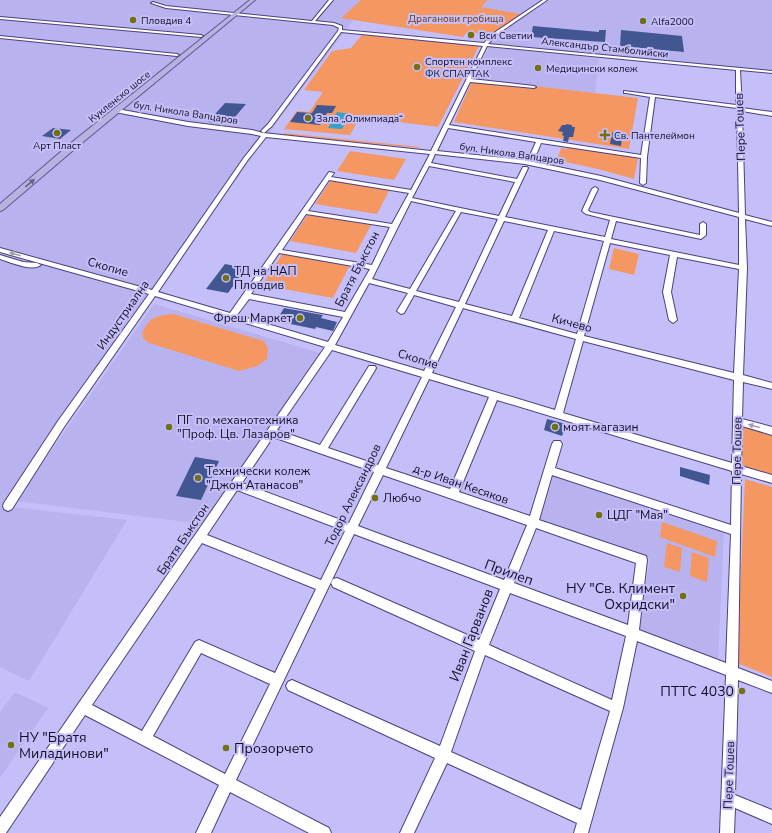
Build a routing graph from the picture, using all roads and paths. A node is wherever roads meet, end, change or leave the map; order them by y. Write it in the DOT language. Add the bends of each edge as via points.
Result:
graph roads {
  1 [pos="246,0"];
  2 [pos="253,0"];
  3 [pos="331,0"];
  4 [pos="545,0"];
  5 [pos="151,2"];
  6 [pos="234,13"];
  7 [pos="0,18"];
  8 [pos="314,20"];
  9 [pos="324,23"];
  10 [pos="340,31"];
  11 [pos="201,36"];
  12 [pos="0,37"];
  13 [pos="486,44"];
  14 [pos="177,55"];
  15 [pos="738,69"];
  16 [pos="772,72"];
  17 [pos="469,80"];
  18 [pos="534,88"];
  19 [pos="626,92"];
  20 [pos="654,96"];
  21 [pos="739,108"];
  22 [pos="116,111"];
  23 [pos="772,114"];
  24 [pos="446,126"];
  25 [pos="265,133"];
  26 [pos="539,141"];
  27 [pos="434,150"];
  28 [pos="534,153"];
  29 [pos="644,157"];
  30 [pos="427,164"];
  31 [pos="526,168"];
  32 [pos="519,182"];
  33 [pos="643,184"];
  34 [pos="595,189"];
  35 [pos="413,192"];
  36 [pos="0,199"];
  37 [pos="409,199"];
  38 [pos="0,208"];
  39 [pos="459,210"];
  40 [pos="304,212"];
  41 [pos="742,213"];
  42 [pos="503,218"];
  43 [pos="614,218"];
  44 [pos="772,218"];
  45 [pos="703,224"];
  46 [pos="772,224"];
  47 [pos="394,226"];
  48 [pos="552,229"];
  49 [pos="608,240"];
  50 [pos="0,250"];
  51 [pos="278,251"];
  52 [pos="674,254"];
  53 [pos="0,258"];
  54 [pos="57,266"];
  55 [pos="374,268"];
  56 [pos="743,268"];
  57 [pos="368,280"];
  58 [pos="412,291"];
  59 [pos="154,294"];
  60 [pos="248,296"];
  61 [pos="462,305"];
  62 [pos="401,311"];
  63 [pos="348,315"];
  64 [pos="232,317"];
  65 [pos="514,320"];
  66 [pos="673,320"];
  67 [pos="581,338"];
  68 [pos="330,346"];
  69 [pos="372,368"];
  70 [pos="426,375"];
  71 [pos="739,377"];
  72 [pos="772,386"];
  73 [pos="494,396"];
  74 [pos="558,415"];
  75 [pos="737,421"];
  76 [pos="772,431"];
  77 [pos="271,432"];
  78 [pos="557,444"];
  79 [pos="322,450"];
  80 [pos="737,469"];
  81 [pos="379,470"];
  82 [pos="549,470"];
  83 [pos="772,479"];
  84 [pos="235,485"];
  85 [pos="452,494"];
  86 [pos="8,506"];
  87 [pos="533,522"];
  88 [pos="352,528"];
  89 [pos="736,531"];
  90 [pos="200,536"];
  91 [pos="337,583"];
  92 [pos="323,586"];
  93 [pos="506,586"];
  94 [pos="633,633"];
  95 [pos="482,648"];
  96 [pos="732,671"];
  97 [pos="278,681"];
  98 [pos="292,686"];
  99 [pos="772,687"];
  100 [pos="83,707"];
  101 [pos="617,708"];
  102 [pos="144,739"];
  103 [pos="443,756"];
  104 [pos="227,783"];
  105 [pos="729,799"];
  106 [pos="772,816"];
  107 [pos="584,819"];
  108 [pos="0,829"];
  109 [pos="203,833"];
  110 [pos="324,833"];
  111 [pos="407,833"];
  112 [pos="581,833"];
  113 [pos="727,833"];
  1 -- 6 [label="main road, Кукленско шосе"];
  2 -- 6 [label="main road, Кукленско шосе"];
  3 -- 8 [label="street"];
  4 -- 13 [label="street" via="495,34"];
  5 -- 6 [label="street" via="166,7"];
  6 -- 8 [label="street"];
  6 -- 9 [label="street"];
  6 -- 11 [label="main road, Кукленско шосе"];
  6 -- 22 [label="main road, Кукленско шосе"];
  7 -- 11 [label="street"];
  8 -- 9 [label="street"];
  9 -- 10 [label="street" via="339,25"];
  10 -- 13 [label="street, Александър Стамболийски"];
  10 -- 25 [label="street, Индустриална"];
  11 -- 14 [label="main road, Кукленско шосе"];
  12 -- 14 [label="street"];
  13 -- 15 [label="street, Александър Стамболийски"];
  13 -- 17 [label="street, Братя Бъкстон"];
  14 -- 36 [label="main road, Кукленско шосе"];
  15 -- 16 [label="street, Александър Стамболийски"];
  15 -- 21 [label="street, Пере Тошев"];
  17 -- 18 [label="street"];
  17 -- 24 [label="street, Братя Бъкстон"];
  19 -- 20 [label="street"];
  20 -- 21 [label="street"];
  20 -- 29 [label="street"];
  21 -- 23 [label="street"];
  21 -- 41 [label="street, Пере Тошев"];
  22 -- 25 [label="street, бул. Никола Вапцаров" via="188,124"];
  38 -- 22 [label="main road, Кукленско шосе, one-way"];
  24 -- 26 [label="street"];
  24 -- 27 [label="street, Братя Бъкстон"];
  25 -- 27 [label="street, бул. Никола Вапцаров"];
  25 -- 59 [label="street, Индустриална"];
  26 -- 28 [label="street"];
  26 -- 29 [label="street"];
  27 -- 30 [label="street, Братя Бъкстон"];
  27 -- 33 [label="street, бул. Никола Вапцаров" via="542,161"];
  27 -- 41 [label="street, бул. Никола Вапцаров" via="570,171"];
  29 -- 33 [label="street"];
  30 -- 32 [label="street"];
  30 -- 35 [label="street, Братя Бъкстон"];
  31 -- 32 [label="street, Тодор Александров"];
  32 -- 42 [label="street, Тодор Александров"];
  33 -- 41 [label="street, бул. Никола Вапцаров"];
  34 -- 43 [label="street" via="586,211"];
  35 -- 37 [label="street, Братя Бъкстон"];
  35 -- 40 [label="street" via="329,176"];
  37 -- 39 [label="street"];
  37 -- 47 [label="street, Братя Бъкстон"];
  39 -- 42 [label="street"];
  39 -- 58 [label="street"];
  40 -- 47 [label="street"];
  40 -- 51 [label="street"];
  41 -- 44 [label="street, бул. Никола Вапцаров"];
  41 -- 46 [label="street, бул. Никола Вапцаров"];
  41 -- 56 [label="street, Пере Тошев"];
  42 -- 48 [label="street"];
  42 -- 61 [label="street, Тодор Александров"];
  43 -- 45 [label="street" via="701,237 704,235"];
  43 -- 49 [label="street"];
  47 -- 55 [label="street, Братя Бъкстон"];
  48 -- 49 [label="street"];
  48 -- 65 [label="street"];
  49 -- 52 [label="street"];
  49 -- 67 [label="street"];
  54 -- 50 [label="street, Скопие, one-way"];
  51 -- 55 [label="street"];
  51 -- 60 [label="street"];
  52 -- 56 [label="street"];
  52 -- 66 [label="street" via="667,292"];
  53 -- 54 [label="street, Скопие" via="22,264"];
  54 -- 59 [label="street, Скопие"];
  55 -- 57 [label="street, Братя Бъкстон"];
  56 -- 71 [label="street, Пере Тошев"];
  57 -- 58 [label="street, Кичево"];
  57 -- 63 [label="street, Братя Бъкстон"];
  58 -- 61 [label="street, Кичево"];
  58 -- 62 [label="street"];
  59 -- 64 [label="street, Скопие"];
  59 -- 86 [label="street, Индустриална" via="61,424"];
  60 -- 63 [label="street"];
  60 -- 64 [label="street"];
  61 -- 65 [label="street, Кичево"];
  61 -- 70 [label="street, Тодор Александров"];
  63 -- 68 [label="street, Братя Бъкстон"];
  64 -- 68 [label="street, Скопие"];
  65 -- 67 [label="street, Кичево"];
  67 -- 71 [label="street, Кичево"];
  67 -- 74 [label="street"];
  68 -- 70 [label="street, Скопие"];
  68 -- 77 [label="street, Братя Бъкстон"];
  69 -- 79 [label="street"];
  70 -- 73 [label="street, Скопие"];
  70 -- 81 [label="street, Тодор Александров"];
  71 -- 72 [label="street, Кичево"];
  71 -- 75 [label="street, Пере Тошев"];
  73 -- 74 [label="street, Скопие"];
  73 -- 85 [label="street"];
  74 -- 80 [label="street, Скопие"];
  76 -- 75 [label="street, one-way"];
  75 -- 80 [label="street, Пере Тошев"];
  77 -- 79 [label="street, д-р Иван Кесяков"];
  77 -- 84 [label="street, Братя Бъкстон"];
  78 -- 82 [label="street, Иван Гарванов"];
  79 -- 81 [label="street, д-р Иван Кесяков"];
  80 -- 83 [label="street, Скопие"];
  80 -- 89 [label="street, Пере Тошев"];
  81 -- 85 [label="street, д-р Иван Кесяков"];
  81 -- 88 [label="street, Тодор Александров"];
  82 -- 87 [label="street, Иван Гарванов"];
  82 -- 89 [label="street"];
  84 -- 88 [label="street, Прилеп"];
  84 -- 90 [label="street, Братя Бъкстон"];
  85 -- 87 [label="street, д-р Иван Кесяков"];
  87 -- 93 [label="street, Иван Гарванов"];
  87 -- 94 [label="street, д-р Иван Кесяков" via="642,560"];
  88 -- 92 [label="street, Тодор Александров"];
  88 -- 93 [label="street, Прилеп"];
  89 -- 96 [label="street, Пере Тошев"];
  90 -- 92 [label="street"];
  90 -- 100 [label="street, Братя Бъкстон"];
  91 -- 95 [label="street"];
  92 -- 97 [label="street, Тодор Александров"];
  93 -- 94 [label="street, Прилеп"];
  93 -- 95 [label="street, Иван Гарванов"];
  94 -- 96 [label="street, Прилеп"];
  94 -- 101 [label="street"];
  95 -- 101 [label="street"];
  95 -- 103 [label="street, Иван Гарванов"];
  96 -- 99 [label="street, Прилеп"];
  96 -- 105 [label="street, Пере Тошев"];
  97 -- 102 [label="street" via="199,646"];
  97 -- 104 [label="street, Тодор Александров"];
  98 -- 103 [label="street"];
  100 -- 102 [label="street"];
  100 -- 108 [label="street, Братя Бъкстон"];
  101 -- 107 [label="street"];
  102 -- 104 [label="street"];
  103 -- 107 [label="street"];
  103 -- 111 [label="street, Иван Гарванов"];
  104 -- 109 [label="street, Тодор Александров"];
  104 -- 110 [label="street"];
  105 -- 106 [label="street"];
  105 -- 113 [label="street, Пере Тошев"];
  107 -- 112 [label="street"];
}
